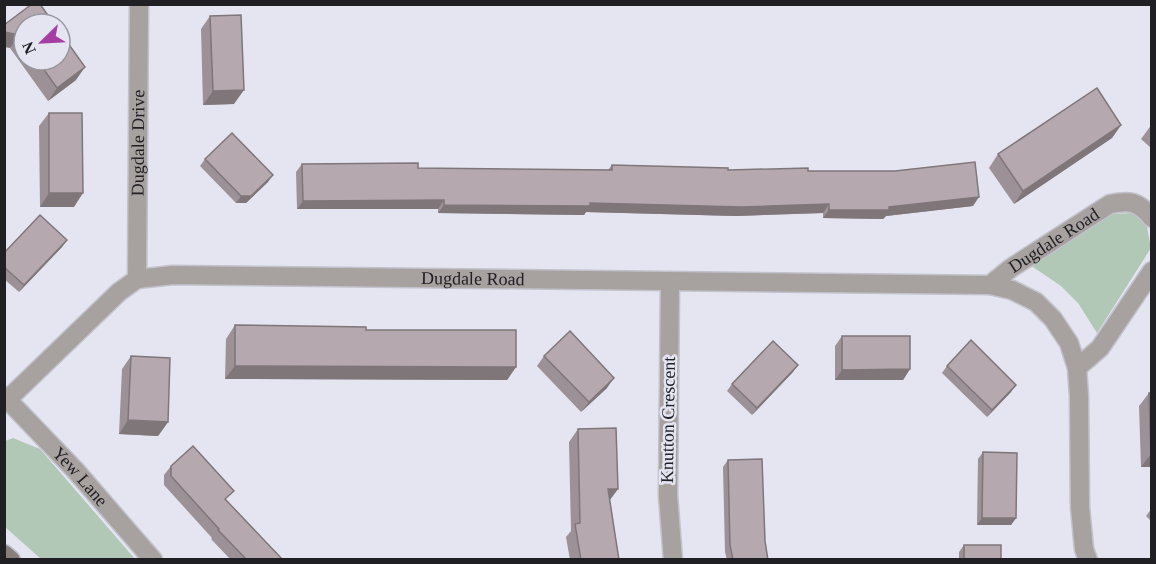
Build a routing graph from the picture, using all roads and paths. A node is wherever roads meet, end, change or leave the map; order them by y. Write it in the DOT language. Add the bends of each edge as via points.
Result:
graph roads {
  1 [pos="139,4"];
  2 [pos="1152,218"];
  3 [pos="1152,271"];
  4 [pos="136,279"];
  5 [pos="670,281"];
  6 [pos="990,285"];
  7 [pos="1077,368"];
  8 [pos="6,399"];
  9 [pos="4,554"];
  10 [pos="11,560"];
  11 [pos="153,560"];
  12 [pos="673,560"];
  13 [pos="1088,560"];
  1 -- 4 [label="street, Dugdale Drive"];
  2 -- 6 [label="street, Dugdale Road" via="1144,208 1128,201 1110,204"];
  3 -- 7 [label="street" via="1100,348"];
  4 -- 5 [label="street, Dugdale Road" via="173,275"];
  4 -- 8 [label="street"];
  5 -- 6 [label="street, Dugdale Road"];
  5 -- 12 [label="street, Knutton Crescent" via="668,495"];
  6 -- 7 [label="street, Dugdale Road" via="1036,302 1069,343"];
  7 -- 13 [label="street, Dugdale Road" via="1080,507"];
  8 -- 11 [label="street, Yew Lane" via="75,470"];
  9 -- 10 [label="main road"];
}
